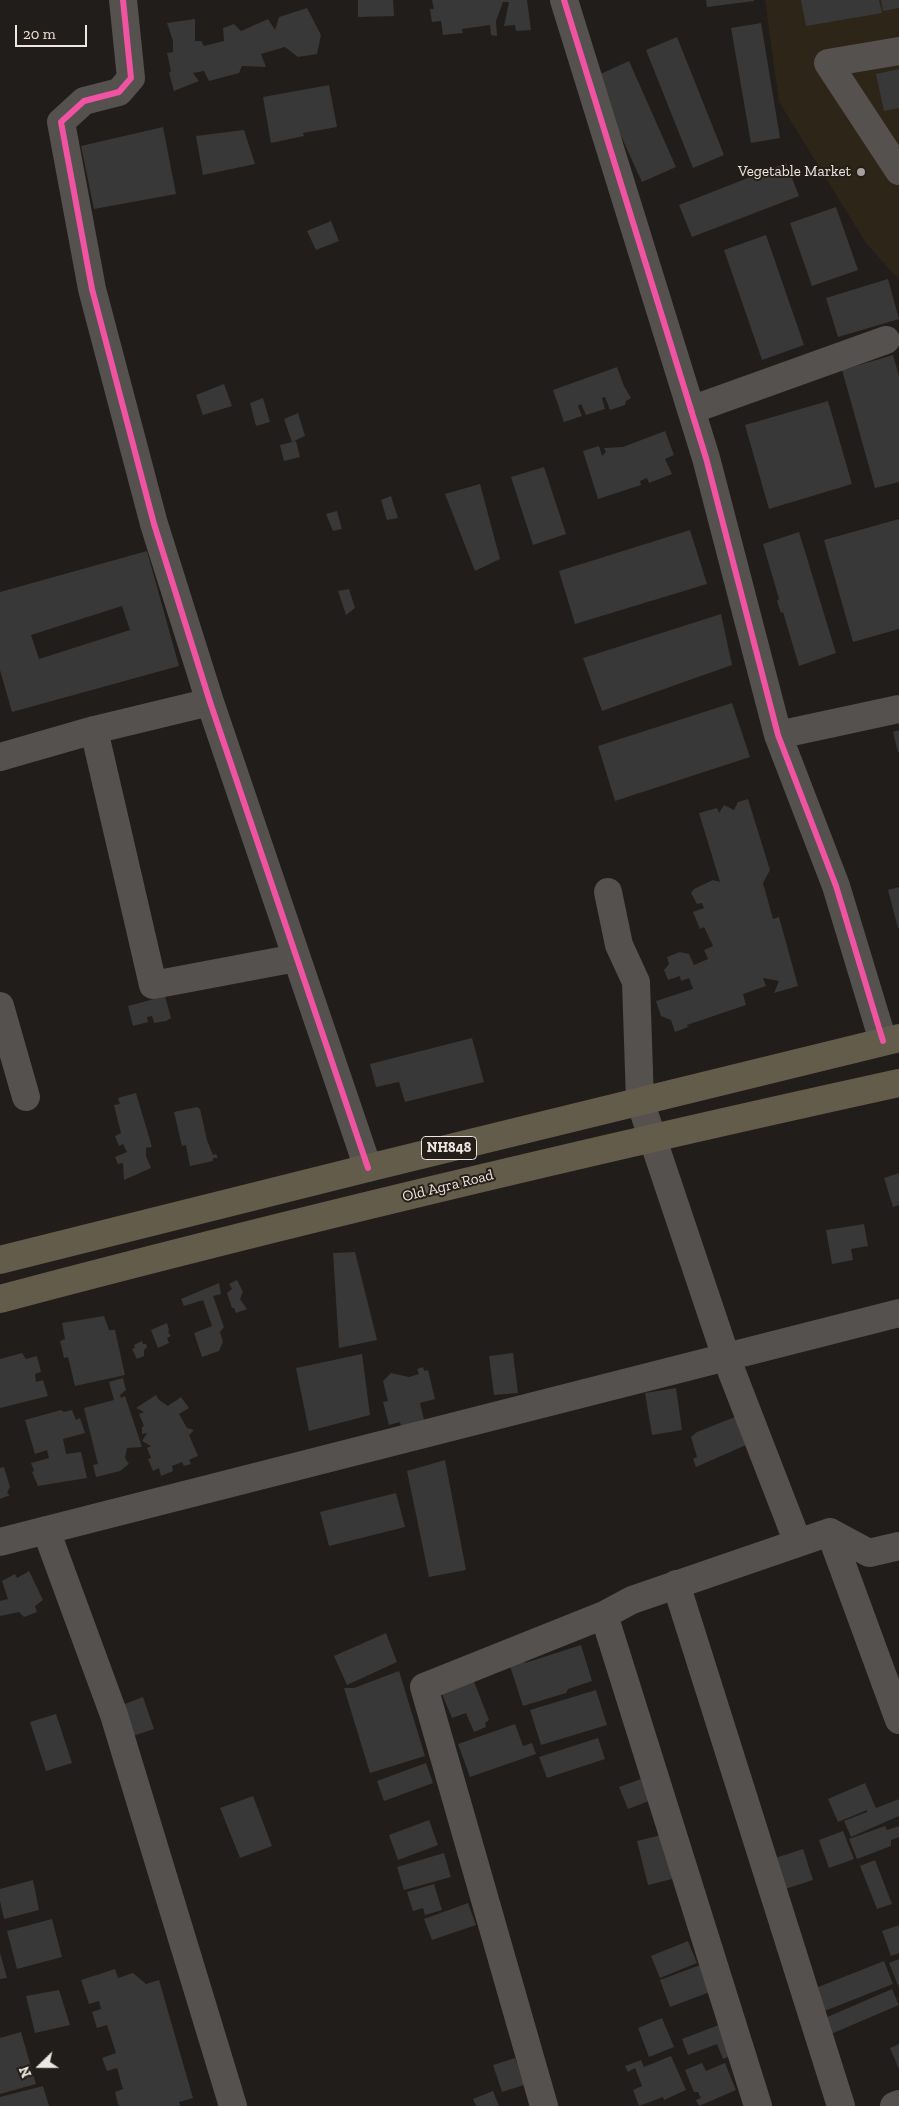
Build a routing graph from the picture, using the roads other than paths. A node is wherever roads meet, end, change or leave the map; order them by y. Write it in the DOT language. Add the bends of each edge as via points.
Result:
graph roads {
  1 [pos="122,0"];
  2 [pos="564,0"];
  3 [pos="899,51"];
  4 [pos="899,171"];
  5 [pos="886,340"];
  6 [pos="691,410"];
  7 [pos="210,702"];
  8 [pos="899,709"];
  9 [pos="94,730"];
  10 [pos="778,735"];
  11 [pos="0,757"];
  12 [pos="608,892"];
  13 [pos="296,958"];
  14 [pos="0,1006"];
  15 [pos="891,1040"];
  16 [pos="896,1083"];
  17 [pos="26,1097"];
  18 [pos="640,1101"];
  19 [pos="652,1137"];
  20 [pos="368,1168"];
  21 [pos="0,1260"];
  22 [pos="0,1299"];
  23 [pos="899,1313"];
  24 [pos="726,1357"];
  25 [pos="46,1530"];
  26 [pos="830,1532"];
  27 [pos="0,1542"];
  28 [pos="798,1543"];
  29 [pos="899,1546"];
  30 [pos="676,1584"];
  31 [pos="604,1615"];
  32 [pos="899,1720"];
  33 [pos="899,2104"];
  34 [pos="233,2106"];
  35 [pos="544,2106"];
  36 [pos="758,2106"];
  37 [pos="840,2106"];
  38 [pos="894,2106"];
  1 -- 7 [label="street" via="131,78 119,92 84,101 61,122 92,289 154,524"];
  2 -- 6 [label="street"];
  3 -- 4 [label="street" via="828,63"];
  5 -- 6 [label="street"];
  6 -- 10 [label="street"];
  7 -- 9 [label="street"];
  7 -- 13 [label="street"];
  8 -- 10 [label="street"];
  9 -- 11 [label="street"];
  9 -- 13 [label="street" via="153,985"];
  10 -- 15 [label="street"];
  12 -- 18 [label="street" via="619,945 636,982"];
  13 -- 20 [label="street"];
  14 -- 17 [label="street"];
  15 -- 16 [label="highway"];
  15 -- 18 [label="highway, NH848"];
  16 -- 19 [label="highway, Old Agra Road / NH848"];
  18 -- 19 [label="street"];
  18 -- 20 [label="highway, NH848"];
  19 -- 22 [label="highway, Old Agra Road / NH848" via="240,1236"];
  19 -- 24 [label="street"];
  20 -- 21 [label="highway, NH848"];
  23 -- 24 [label="street"];
  24 -- 25 [label="street"];
  24 -- 28 [label="street"];
  25 -- 27 [label="street"];
  25 -- 34 [label="street" via="114,1715"];
  26 -- 28 [label="street"];
  26 -- 29 [label="street" via="869,1553"];
  26 -- 32 [label="street"];
  28 -- 30 [label="street"];
  30 -- 31 [label="street" via="632,1600"];
  30 -- 37 [label="street"];
  31 -- 35 [label="street" via="424,1687"];
  31 -- 36 [label="street"];
  33 -- 38 [label="street"];
}
